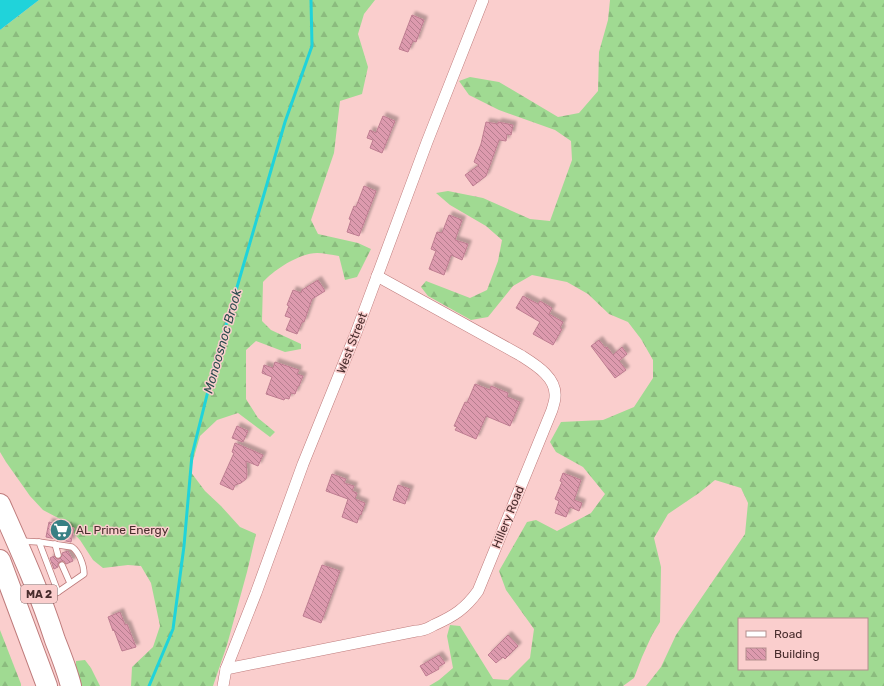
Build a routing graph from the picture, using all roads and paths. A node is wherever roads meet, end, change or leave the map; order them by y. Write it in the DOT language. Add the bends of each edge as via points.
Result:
graph roads {
  1 [pos="483,0"];
  2 [pos="377,276"];
  3 [pos="0,504"];
  4 [pos="16,540"];
  5 [pos="39,542"];
  6 [pos="55,544"];
  7 [pos="58,555"];
  8 [pos="0,560"];
  9 [pos="62,565"];
  10 [pos="70,583"];
  11 [pos="50,596"];
  12 [pos="226,669"];
  13 [pos="47,686"];
  14 [pos="71,686"];
  15 [pos="223,686"];
  1 -- 2 [label="street, West Street"];
  2 -- 12 [label="street, West Street"];
  2 -- 12 [label="street, Hillery Road" via="541,369 555,390 552,410 478,591 461,610 423,630"];
  3 -- 4 [label="highway, MA 2"];
  4 -- 5 [label="lane"];
  4 -- 11 [label="highway, MA 2"];
  5 -- 6 [label="lane"];
  5 -- 11 [label="lane"];
  6 -- 7 [label="lane"];
  6 -- 10 [label="lane" via="76,549 80,559 84,574"];
  8 -- 13 [label="highway, MA 2"];
  9 -- 10 [label="lane"];
  10 -- 11 [label="lane"];
  11 -- 14 [label="highway, MA 2"];
  12 -- 15 [label="street, West Street"];
}
